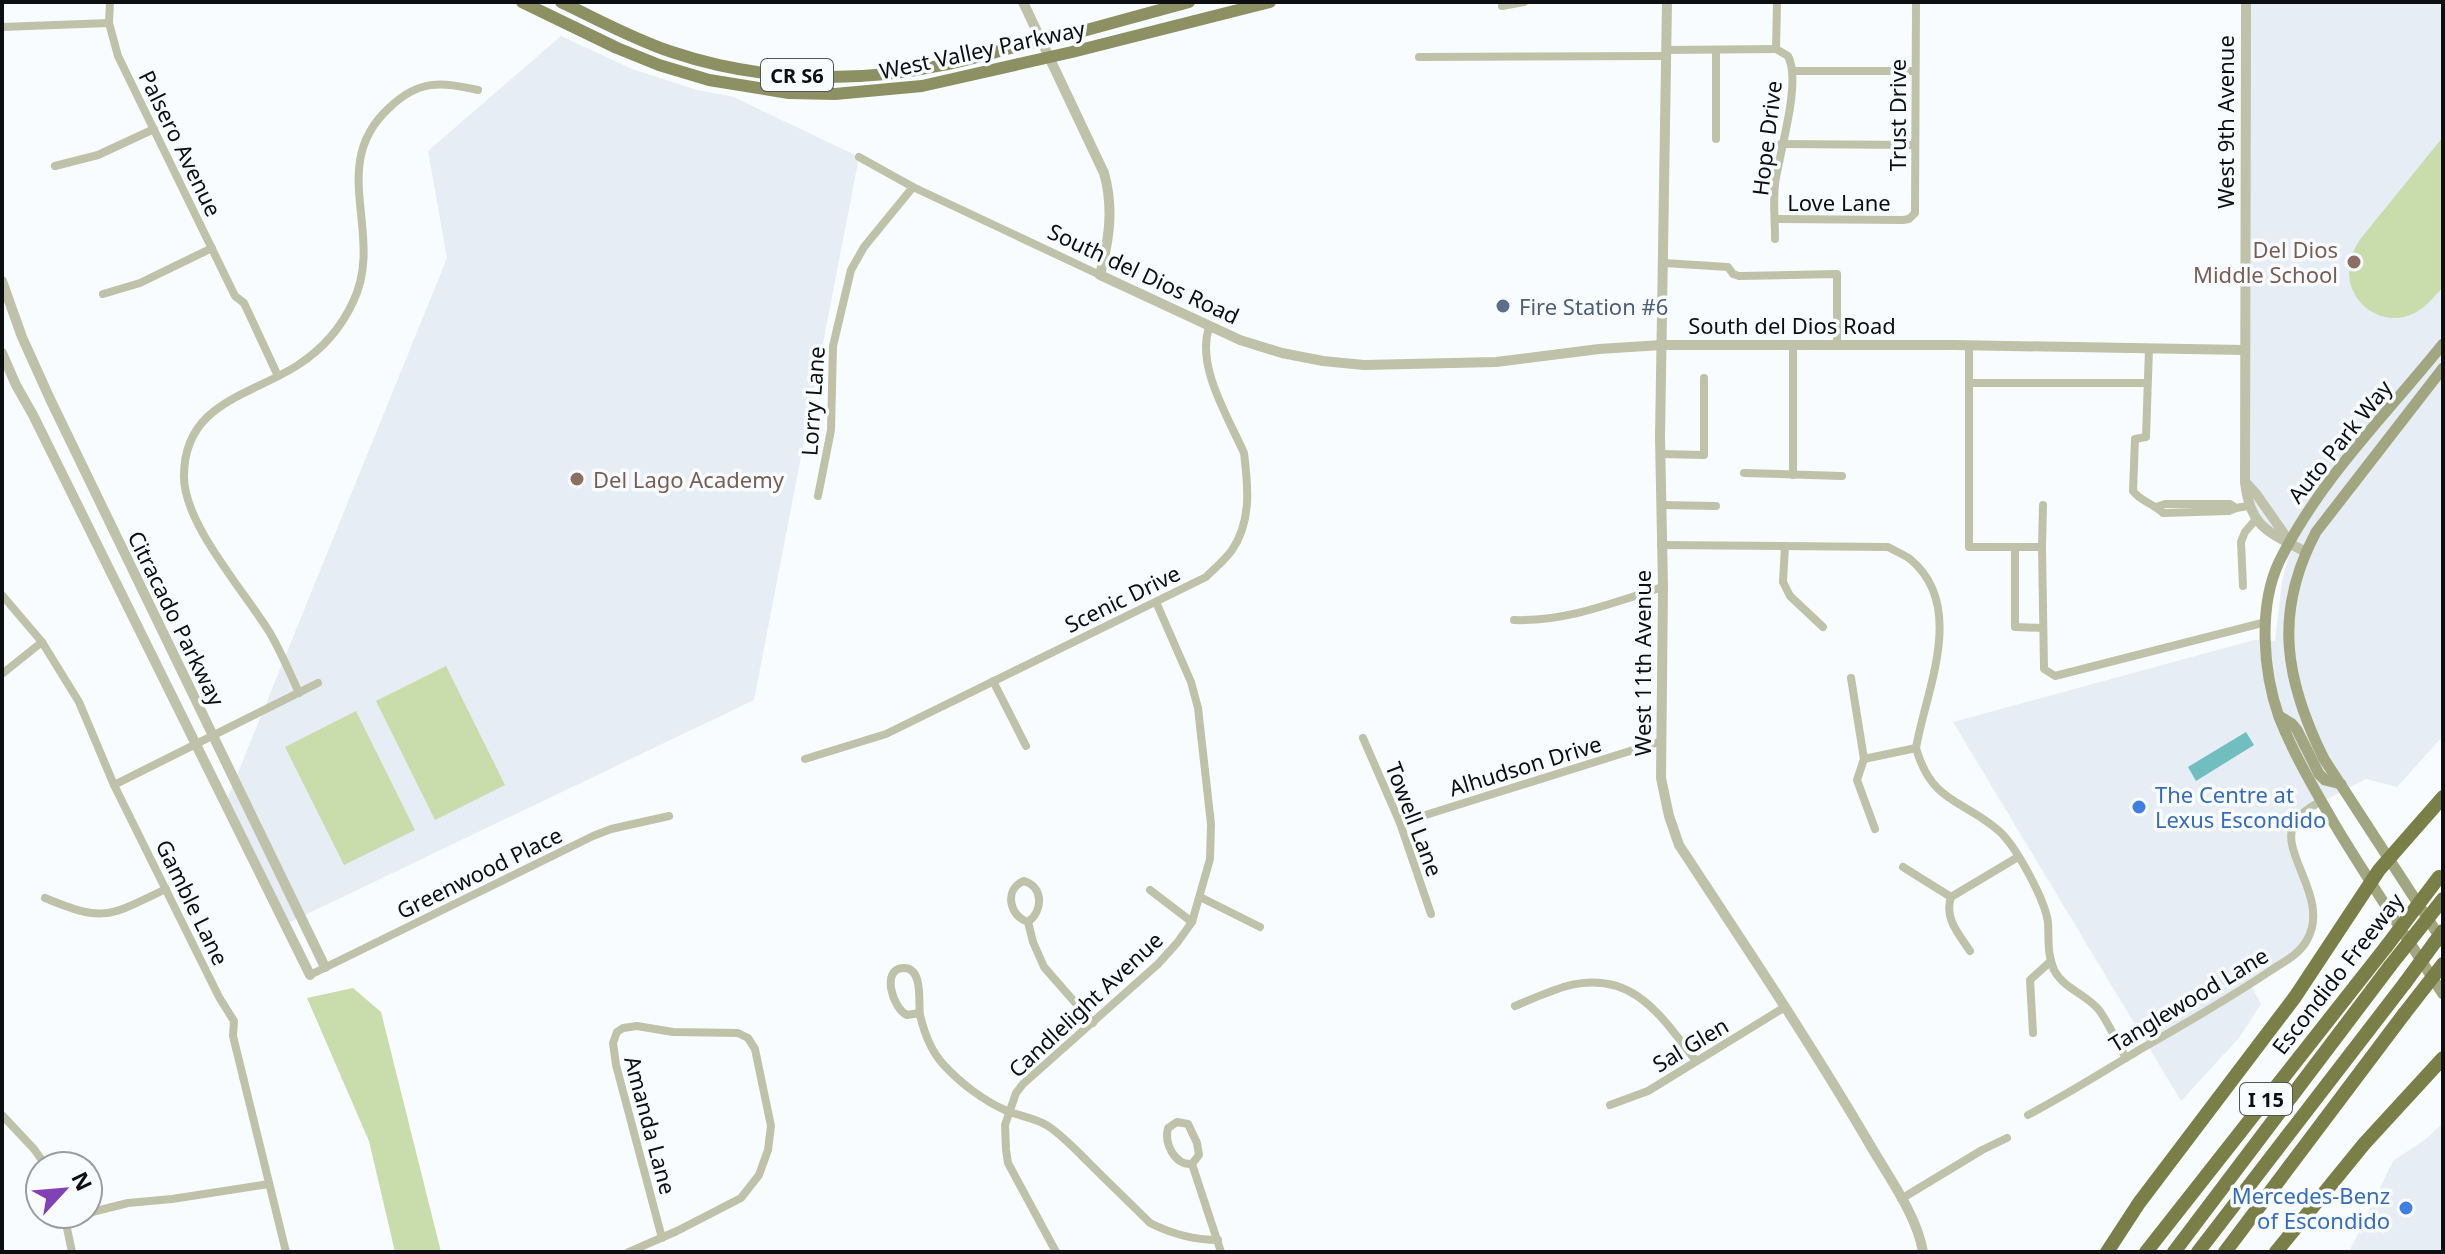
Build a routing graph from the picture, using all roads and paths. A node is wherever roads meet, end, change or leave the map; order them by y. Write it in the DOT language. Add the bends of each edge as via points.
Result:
graph roads {
  1 [pos="110,2"];
  2 [pos="522,2"];
  3 [pos="561,2"];
  4 [pos="1023,2"];
  5 [pos="1189,2"];
  6 [pos="1270,2"];
  7 [pos="1524,2"];
  8 [pos="1667,2"];
  9 [pos="1777,2"];
  10 [pos="1916,2"];
  11 [pos="2246,2"];
  12 [pos="1502,6"];
  13 [pos="109,23"];
  14 [pos="2,27"];
  15 [pos="1042,40"];
  16 [pos="1776,49"];
  17 [pos="1716,50"];
  18 [pos="1666,53"];
  19 [pos="1049,57"];
  20 [pos="1419,57"];
  21 [pos="1792,71"];
  22 [pos="1915,71"];
  23 [pos="478,90"];
  24 [pos="154,129"];
  25 [pos="1716,139"];
  26 [pos="1781,144"];
  27 [pos="1915,145"];
  28 [pos="859,157"];
  29 [pos="55,166"];
  30 [pos="913,187"];
  31 [pos="1775,219"];
  32 [pos="1903,220"];
  33 [pos="1775,239"];
  34 [pos="212,248"];
  35 [pos="1664,263"];
  36 [pos="1100,275"];
  37 [pos="2,281"];
  38 [pos="103,294"];
  39 [pos="1209,328"];
  40 [pos="2443,344"];
  41 [pos="1662,345"];
  42 [pos="1793,345"];
  43 [pos="1837,345"];
  44 [pos="1969,345"];
  45 [pos="2149,348"];
  46 [pos="2244,350"];
  47 [pos="2,353"];
  48 [pos="2443,368"];
  49 [pos="278,376"];
  50 [pos="1704,378"];
  51 [pos="1969,383"];
  52 [pos="2147,383"];
  53 [pos="1660,454"];
  54 [pos="1744,473"];
  55 [pos="1793,475"];
  56 [pos="1842,476"];
  57 [pos="2245,482"];
  58 [pos="818,496"];
  59 [pos="1661,505"];
  60 [pos="2043,505"];
  61 [pos="1716,506"];
  62 [pos="2242,507"];
  63 [pos="2257,518"];
  64 [pos="2290,543"];
  65 [pos="1661,545"];
  66 [pos="1785,546"];
  67 [pos="2015,547"];
  68 [pos="2042,547"];
  69 [pos="2306,552"];
  70 [pos="2243,586"];
  71 [pos="1663,587"];
  72 [pos="2,595"];
  73 [pos="1156,602"];
  74 [pos="1514,620"];
  75 [pos="2266,622"];
  76 [pos="1823,627"];
  77 [pos="2043,628"];
  78 [pos="42,642"];
  79 [pos="2,674"];
  80 [pos="1851,678"];
  81 [pos="993,681"];
  82 [pos="318,683"];
  83 [pos="299,693"];
  84 [pos="2279,716"];
  85 [pos="211,736"];
  86 [pos="1363,738"];
  87 [pos="1662,741"];
  88 [pos="196,744"];
  89 [pos="1026,746"];
  90 [pos="1916,748"];
  91 [pos="805,759"];
  92 [pos="1864,759"];
  93 [pos="2341,784"];
  94 [pos="114,785"];
  95 [pos="2443,797"];
  96 [pos="2321,801"];
  97 [pos="669,816"];
  98 [pos="1400,823"];
  99 [pos="1875,829"];
  100 [pos="2018,857"];
  101 [pos="2388,857"];
  102 [pos="1903,867"];
  103 [pos="2441,874"];
  104 [pos="2370,883"];
  105 [pos="166,889"];
  106 [pos="1150,890"];
  107 [pos="1200,897"];
  108 [pos="1951,897"];
  109 [pos="45,898"];
  110 [pos="2443,899"];
  111 [pos="1431,914"];
  112 [pos="1028,922"];
  113 [pos="1192,922"];
  114 [pos="1260,927"];
  115 [pos="2441,935"];
  116 [pos="1970,951"];
  117 [pos="2051,961"];
  118 [pos="2443,964"];
  119 [pos="325,967"];
  120 [pos="310,975"];
  121 [pos="2443,994"];
  122 [pos="1515,1006"];
  123 [pos="1785,1007"];
  124 [pos="919,1013"];
  125 [pos="1093,1023"];
  126 [pos="2033,1033"];
  127 [pos="2126,1058"];
  128 [pos="2443,1058"];
  129 [pos="1696,1061"];
  130 [pos="1610,1105"];
  131 [pos="1009,1112"];
  132 [pos="2,1115"];
  133 [pos="2028,1115"];
  134 [pos="2007,1138"];
  135 [pos="35,1150"];
  136 [pos="1192,1164"];
  137 [pos="269,1184"];
  138 [pos="1901,1199"];
  139 [pos="104,1209"];
  140 [pos="67,1230"];
  141 [pos="662,1238"];
  142 [pos="1218,1240"];
  143 [pos="72,1252"];
  144 [pos="286,1252"];
  145 [pos="629,1252"];
  146 [pos="1056,1252"];
  147 [pos="1221,1252"];
  148 [pos="1923,1252"];
  149 [pos="2107,1252"];
  150 [pos="2146,1252"];
  151 [pos="2174,1252"];
  152 [pos="2198,1252"];
  153 [pos="2225,1252"];
  154 [pos="2276,1252"];
  1 -- 13 [label="street, Palsero Avenue"];
  2 -- 19 [label="main road, West Valley Parkway / CR S6" via="659,65 709,80 789,93 922,86"];
  3 -- 15 [label="main road, West Valley Parkway / CR S6" via="684,55 749,70 821,77 944,65"];
  4 -- 15 [label="street"];
  5 -- 15 [label="main road, West Valley Parkway / CR S6"];
  6 -- 19 [label="main road, West Valley Parkway / CR S6"];
  7 -- 12 [label="street"];
  8 -- 18 [label="street, West 11th Avenue"];
  9 -- 16 [label="street, Hope Drive"];
  10 -- 22 [label="street, Trust Drive"];
  11 -- 46 [label="street, West 9th Avenue"];
  13 -- 14 [label="street"];
  13 -- 24 [label="street, Palsero Avenue" via="118,56"];
  15 -- 19 [label="street"];
  16 -- 17 [label="street"];
  16 -- 21 [label="street, Hope Drive" via="1788,56"];
  17 -- 18 [label="street"];
  17 -- 25 [label="street"];
  18 -- 20 [label="street"];
  18 -- 35 [label="street, West 11th Avenue"];
  19 -- 36 [label="street" via="1109,189 1111,216"];
  21 -- 22 [label="street"];
  21 -- 26 [label="street, Hope Drive" via="1790,118"];
  22 -- 27 [label="street, Trust Drive"];
  23 -- 49 [label="street" via="429,84 402,96 373,126 359,164 365,246 355,300 322,346"];
  24 -- 29 [label="street" via="98,155"];
  24 -- 34 [label="street, Palsero Avenue"];
  26 -- 27 [label="street"];
  26 -- 31 [label="street, Hope Drive"];
  27 -- 32 [label="street, Trust Drive" via="1915,213"];
  28 -- 30 [label="street, South del Dios Road"];
  30 -- 36 [label="street, South del Dios Road"];
  30 -- 58 [label="street, Lorry Lane" via="851,270 833,346 831,430"];
  31 -- 32 [label="street, Love Lane"];
  31 -- 33 [label="street, Hope Drive"];
  34 -- 38 [label="street" via="140,283"];
  34 -- 49 [label="street, Palsero Avenue"];
  35 -- 41 [label="street, West 11th Avenue"];
  35 -- 43 [label="street" via="1728,267 1739,276 1837,274"];
  36 -- 39 [label="street, South del Dios Road"];
  37 -- 85 [label="street, Citracado Parkway" via="50,399"];
  39 -- 41 [label="street, South del Dios Road" via="1282,353 1364,365 1496,362"];
  39 -- 73 [label="street, Scenic Drive" via="1205,356 1244,453 1248,507 1241,535 1206,577"];
  40 -- 64 [label="main road, Auto Park Way" via="2322,491"];
  41 -- 42 [label="street, South del Dios Road"];
  41 -- 53 [label="street, West 11th Avenue"];
  42 -- 43 [label="street, South del Dios Road"];
  42 -- 55 [label="street"];
  43 -- 44 [label="street, South del Dios Road"];
  44 -- 45 [label="street, South del Dios Road"];
  44 -- 51 [label="street"];
  45 -- 46 [label="street, South del Dios Road"];
  45 -- 52 [label="street"];
  46 -- 57 [label="street, West 9th Avenue"];
  47 -- 88 [label="street, Citracado Parkway"];
  48 -- 69 [label="main road, Auto Park Way" via="2331,511"];
  49 -- 83 [label="street" via="213,411 193,437 183,477 195,519 271,635"];
  50 -- 53 [label="street" via="1704,455"];
  51 -- 52 [label="street"];
  51 -- 67 [label="street" via="1969,547"];
  52 -- 62 [label="street" via="2146,437 2135,439 2136,496 2156,507"];
  53 -- 59 [label="street, West 11th Avenue"];
  54 -- 55 [label="street"];
  55 -- 56 [label="street"];
  57 -- 62 [label="street, West 9th Avenue"];
  57 -- 64 [label="street, West 9th Avenue"];
  59 -- 61 [label="street"];
  59 -- 65 [label="street, West 11th Avenue"];
  60 -- 68 [label="street"];
  62 -- 63 [label="street, West 9th Avenue"];
  63 -- 64 [label="street, West 9th Avenue" via="2267,531"];
  63 -- 70 [label="street" via="2241,542"];
  64 -- 69 [label="street, West 9th Avenue"];
  64 -- 75 [label="main road, Auto Park Way" via="2274,576"];
  65 -- 66 [label="street"];
  65 -- 71 [label="street, West 11th Avenue"];
  66 -- 76 [label="street" via="1783,582 1790,596"];
  66 -- 90 [label="street" via="1888,547 1910,560 1928,581 1938,601 1939,643"];
  67 -- 68 [label="street"];
  67 -- 77 [label="street" via="2015,627"];
  68 -- 77 [label="street"];
  69 -- 93 [label="main road, Auto Park Way" via="2290,610 2288,645 2303,713"];
  71 -- 74 [label="street" via="1568,617"];
  71 -- 87 [label="street, West 11th Avenue"];
  72 -- 78 [label="street, Gamble Lane"];
  73 -- 81 [label="street, Scenic Drive"];
  73 -- 107 [label="street, Candlelight Avenue" via="1198,708 1211,824 1210,859"];
  75 -- 77 [label="street" via="2055,676 2044,669"];
  75 -- 84 [label="main road, Auto Park Way" via="2268,669"];
  78 -- 79 [label="street"];
  78 -- 94 [label="street, Gamble Lane" via="79,702"];
  80 -- 92 [label="street"];
  81 -- 89 [label="street"];
  81 -- 91 [label="street, Scenic Drive" via="886,734"];
  82 -- 83 [label="street"];
  83 -- 85 [label="street"];
  84 -- 93 [label="main road" via="2297,730 2319,774"];
  84 -- 96 [label="main road, Auto Park Way"];
  85 -- 88 [label="street"];
  85 -- 119 [label="street, Citracado Parkway"];
  86 -- 98 [label="street, Towell Lane"];
  87 -- 98 [label="street, Alhudson Drive"];
  87 -- 123 [label="street, West 11th Avenue" via="1661,778 1679,845"];
  88 -- 94 [label="street"];
  88 -- 120 [label="street, Citracado Parkway"];
  90 -- 92 [label="street"];
  90 -- 100 [label="street" via="1939,792 2001,832"];
  92 -- 99 [label="street" via="1857,780"];
  93 -- 101 [label="main road, Auto Park Way"];
  94 -- 105 [label="street, Gamble Lane"];
  95 -- 101 [label="highway"];
  96 -- 104 [label="main road, Auto Park Way"];
  96 -- 127 [label="street, Tanglewood Lane" via="2295,821 2291,832 2315,909 2306,942 2251,985"];
  97 -- 119 [label="street, Greenwood Place" via="593,836"];
  98 -- 111 [label="street, Towell Lane"];
  100 -- 108 [label="street"];
  100 -- 117 [label="street" via="2045,904"];
  101 -- 104 [label="highway"];
  101 -- 115 [label="main road, Auto Park Way"];
  102 -- 108 [label="street"];
  103 -- 150 [label="highway, Escondido Freeway / I 15, bridge"];
  104 -- 121 [label="main road, Auto Park Way"];
  104 -- 149 [label="highway" via="2295,997"];
  105 -- 109 [label="street" via="97,915"];
  105 -- 137 [label="street, Gamble Lane" via="234,1021 233,1036"];
  106 -- 113 [label="street"];
  107 -- 113 [label="street, Candlelight Avenue"];
  107 -- 114 [label="street"];
  108 -- 116 [label="street" via="1951,921"];
  110 -- 151 [label="highway, bridge"];
  112 -- 112 [label="street" via="1040,905 1033,884 1024,881 1011,894 1015,914"];
  112 -- 125 [label="street" via="1044,967"];
  113 -- 125 [label="street, Candlelight Avenue" via="1158,964"];
  115 -- 152 [label="highway, bridge"];
  117 -- 126 [label="street" via="2030,980"];
  117 -- 127 [label="street" via="2065,984 2098,1009"];
  118 -- 153 [label="highway, I 15, bridge"];
  119 -- 120 [label="street, Greenwood Place"];
  122 -- 129 [label="street" via="1583,982 1617,985 1649,1003"];
  123 -- 129 [label="street, Sal Glen"];
  123 -- 138 [label="street, West 11th Avenue"];
  124 -- 124 [label="street" via="916,976 909,969 896,970 890,983 896,1006 907,1015"];
  124 -- 131 [label="street" via="943,1064 986,1101"];
  125 -- 131 [label="street, Candlelight Avenue" via="1023,1084"];
  127 -- 133 [label="street, Tanglewood Lane"];
  128 -- 154 [label="highway"];
  129 -- 130 [label="street, Sal Glen" via="1648,1091"];
  131 -- 142 [label="street" via="1045,1124 1150,1223 1188,1237"];
  131 -- 146 [label="street" via="1008,1163"];
  132 -- 135 [label="street"];
  134 -- 138 [label="street"];
  136 -- 136 [label="street" via="1199,1155 1197,1143 1188,1124 1177,1122 1168,1128 1167,1138 1175,1158"];
  136 -- 142 [label="street"];
  137 -- 139 [label="street"];
  137 -- 144 [label="street, Gamble Lane"];
  138 -- 148 [label="street, West 11th Avenue"];
  140 -- 143 [label="street"];
  141 -- 141 [label="street, Amanda Lane" via="741,1198 764,1162 771,1126 755,1049 738,1033 637,1026 617,1032 613,1052"];
  141 -- 145 [label="street, Amanda Lane"];
  142 -- 147 [label="street"];
}
